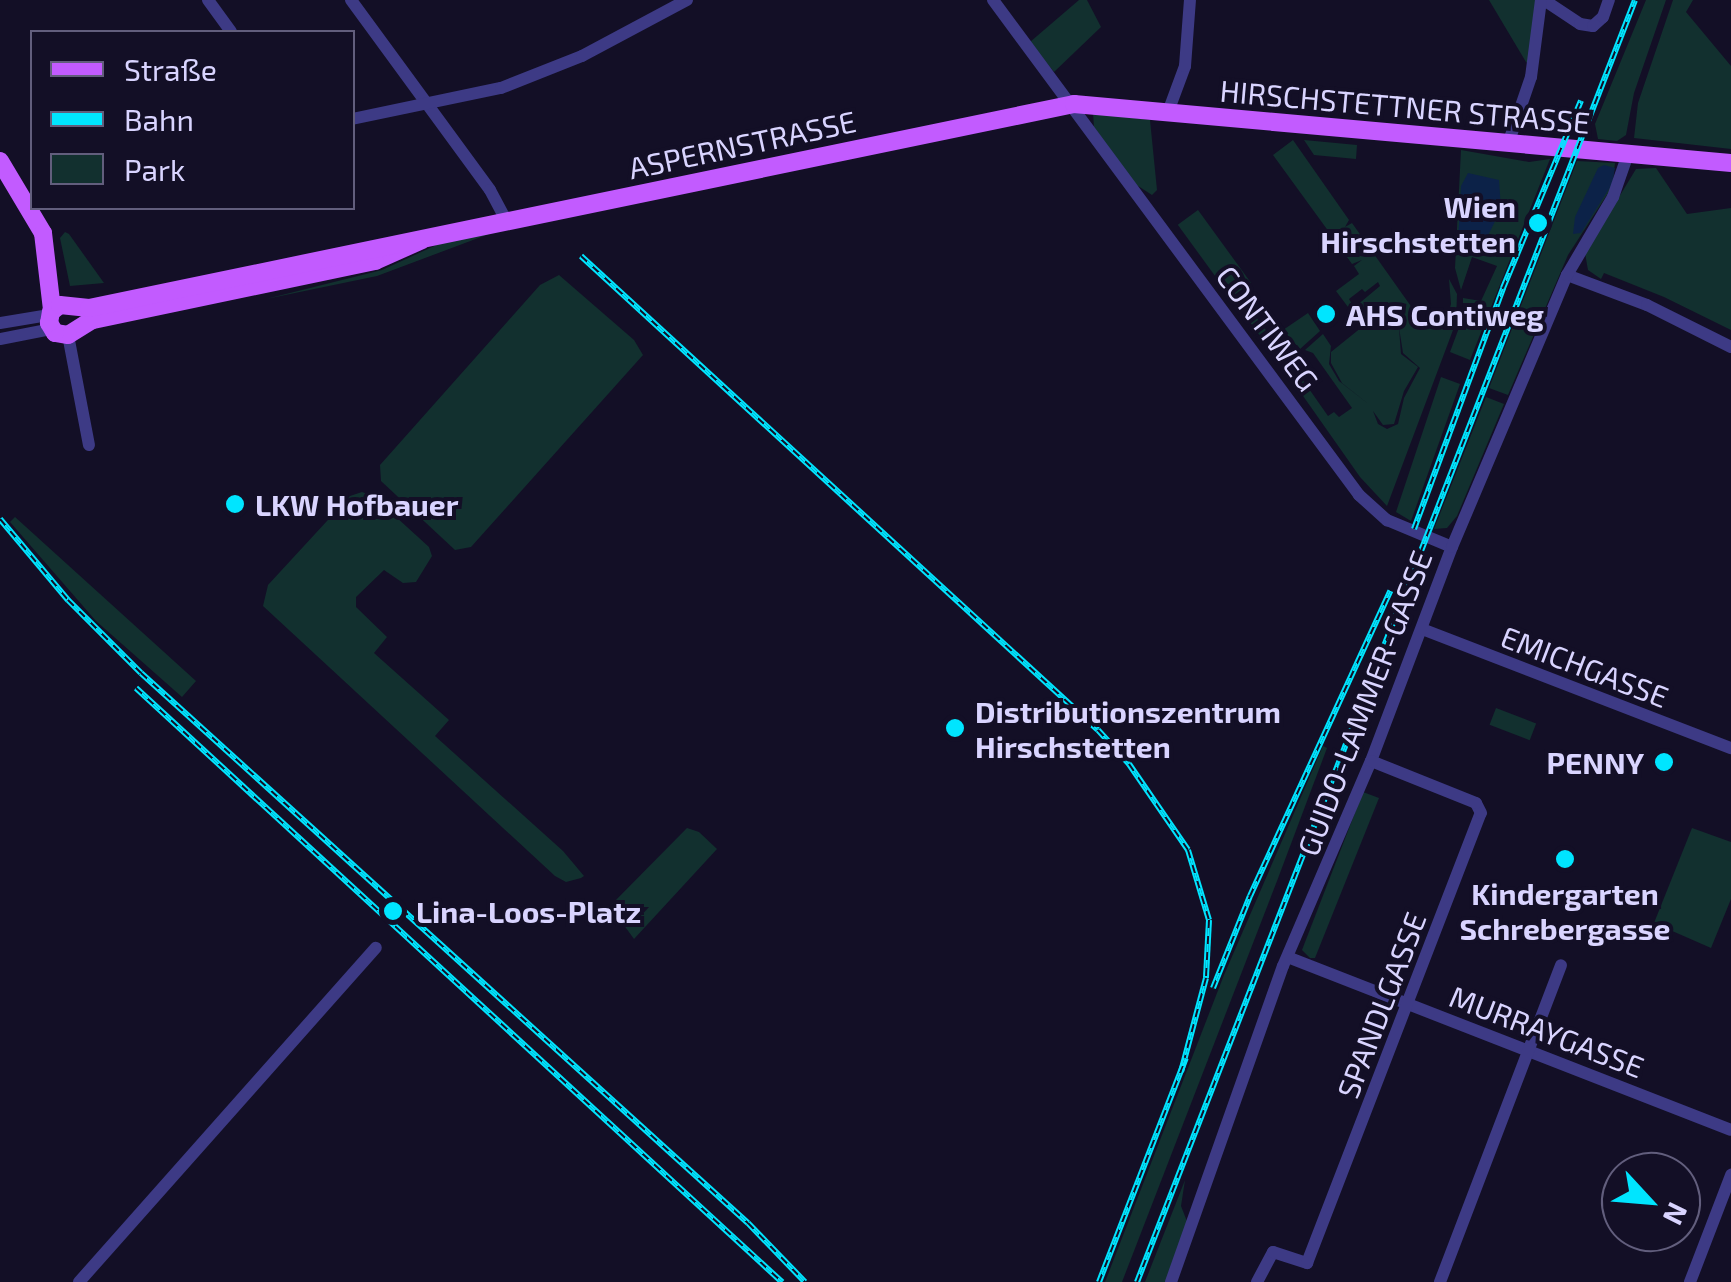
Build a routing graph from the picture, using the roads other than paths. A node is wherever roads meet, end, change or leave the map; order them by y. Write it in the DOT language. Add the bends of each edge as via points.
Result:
graph roads {
  1 [pos="208,0"];
  2 [pos="351,0"];
  3 [pos="688,0"];
  4 [pos="994,0"];
  5 [pos="1190,0"];
  6 [pos="1542,0"];
  7 [pos="1610,0"];
  8 [pos="230,30"];
  9 [pos="426,104"];
  10 [pos="1074,104"];
  11 [pos="1168,112"];
  12 [pos="355,118"];
  13 [pos="1508,144"];
  14 [pos="1628,154"];
  15 [pos="1731,163"];
  16 [pos="4,166"];
  17 [pos="30,196"];
  18 [pos="40,210"];
  19 [pos="506,220"];
  20 [pos="1566,275"];
  21 [pos="64,318"];
  22 [pos="0,322"];
  23 [pos="0,339"];
  24 [pos="1731,347"];
  25 [pos="89,445"];
  26 [pos="1452,547"];
  27 [pos="1422,629"];
  28 [pos="1731,748"];
  29 [pos="1371,761"];
  30 [pos="376,948"];
  31 [pos="1290,958"];
  32 [pos="1561,966"];
  33 [pos="1410,1004"];
  34 [pos="1528,1050"];
  35 [pos="1731,1130"];
  36 [pos="1731,1175"];
  37 [pos="79,1282"];
  38 [pos="1171,1282"];
  39 [pos="1258,1282"];
  40 [pos="1440,1282"];
  41 [pos="1690,1282"];
  1 -- 8 [label="street"];
  2 -- 9 [label="street"];
  3 -- 9 [label="street" via="582,56 502,88"];
  4 -- 10 [label="street, CONTIWEG"];
  5 -- 11 [label="street" via="1185,66"];
  6 -- 7 [label="street" via="1593,26"];
  6 -- 13 [label="street" via="1531,77"];
  9 -- 12 [label="street"];
  9 -- 19 [label="street"];
  10 -- 11 [label="main road, HIRSCHSTETTNER STRASSE"];
  10 -- 19 [label="main road, ASPERNSTRASSE"];
  10 -- 26 [label="street, CONTIWEG" via="1359,496 1391,522"];
  11 -- 13 [label="main road, HIRSCHSTETTNER STRASSE"];
  13 -- 14 [label="main road, HIRSCHSTETTNER STRASSE"];
  14 -- 15 [label="main road, HIRSCHSTETTNER STRASSE"];
  14 -- 20 [label="street, GUIDO-LAMMER-GASSE" via="1614,197"];
  16 -- 17 [label="main road"];
  16 -- 21 [label="main road" via="44,233"];
  18 -- 21 [label="main road" via="49,225"];
  19 -- 21 [label="main road, ASPERNSTRASSE"];
  20 -- 24 [label="street"];
  20 -- 26 [label="street, GUIDO-LAMMER-GASSE"];
  21 -- 22 [label="street, ASPERNSTRASSE"];
  21 -- 23 [label="street, ASPERNSTRASSE"];
  21 -- 25 [label="street"];
  26 -- 27 [label="street, GUIDO-LAMMER-GASSE"];
  27 -- 28 [label="street, EMICHGASSE"];
  27 -- 29 [label="street, GUIDO-LAMMER-GASSE"];
  29 -- 31 [label="street, GUIDO-LAMMER-GASSE"];
  29 -- 33 [label="street, SPANDLGASSE" via="1476,803 1481,812"];
  30 -- 37 [label="street"];
  31 -- 33 [label="street, MURRAYGASSE"];
  31 -- 38 [label="street, GUIDO-LAMMER-GASSE"];
  32 -- 34 [label="street"];
  33 -- 34 [label="street, MURRAYGASSE"];
  33 -- 39 [label="street, SPANDLGASSE" via="1307,1263 1271,1252"];
  34 -- 35 [label="street, MURRAYGASSE"];
  34 -- 40 [label="street"];
  36 -- 41 [label="street"];
}
